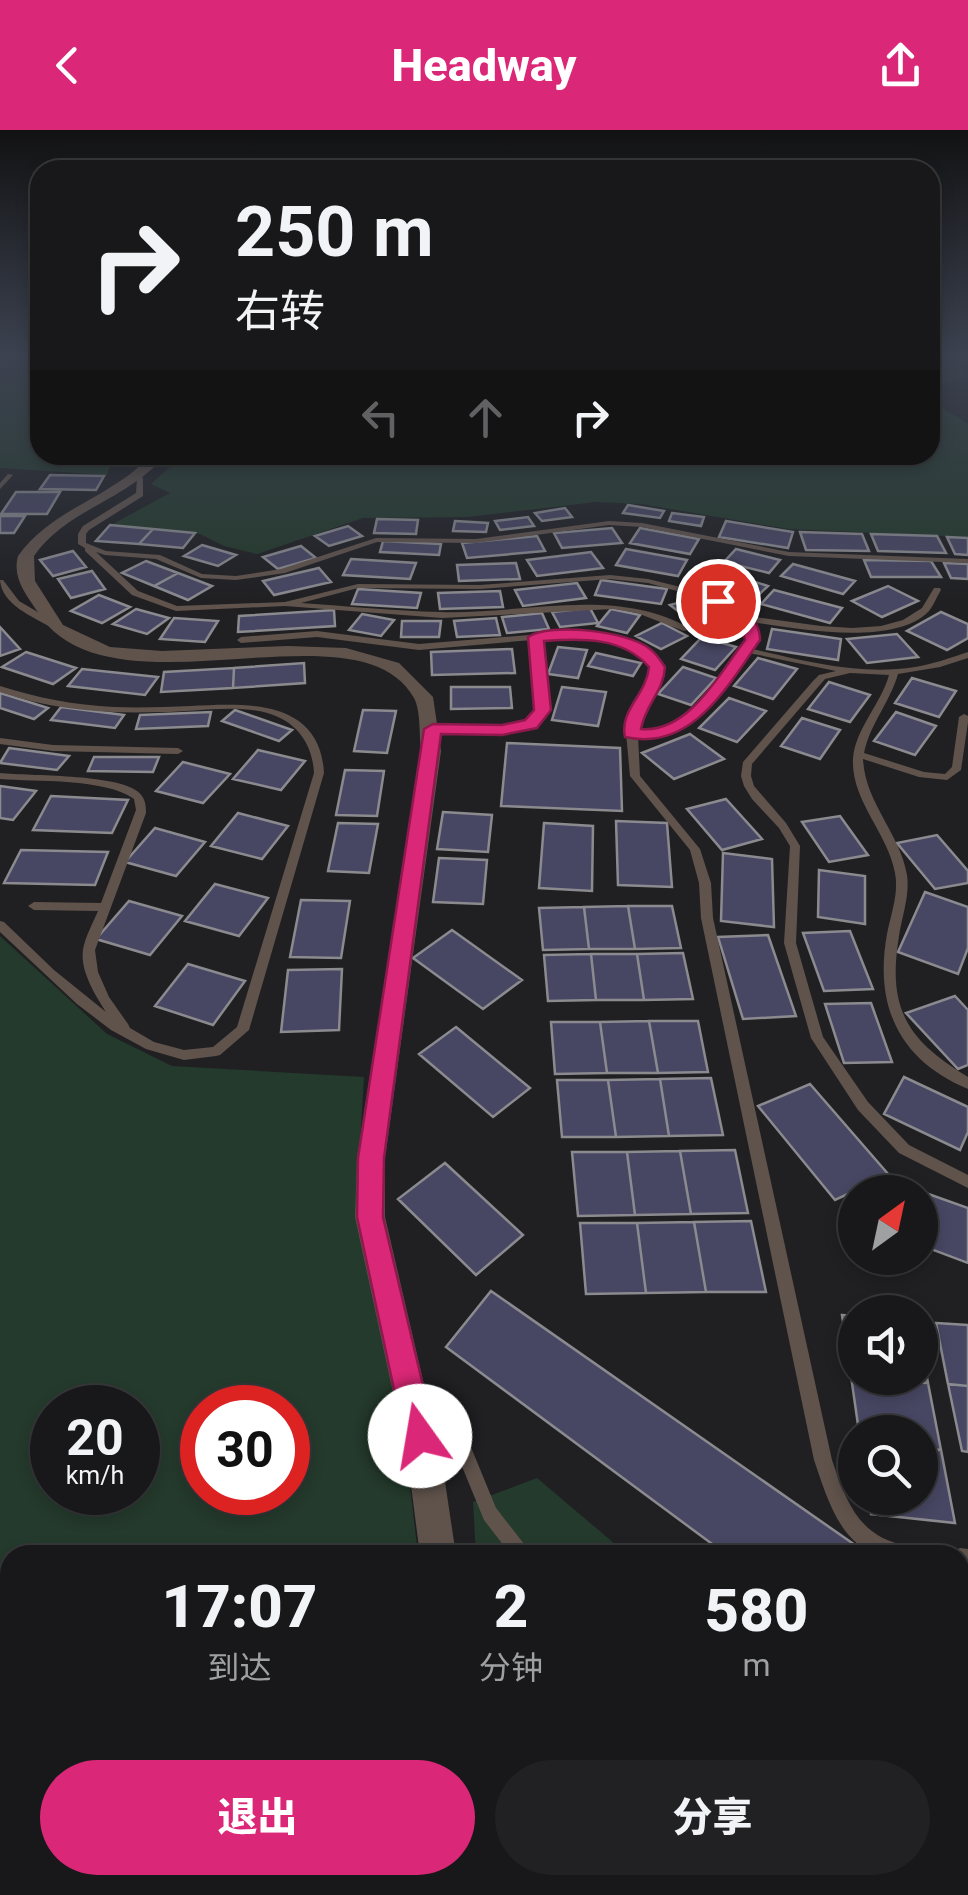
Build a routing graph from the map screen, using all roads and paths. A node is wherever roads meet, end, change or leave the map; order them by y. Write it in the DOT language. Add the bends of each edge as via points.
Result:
graph roads {
  1 [pos="150,465"];
  2 [pos="10,475"];
  3 [pos="140,478"];
  4 [pos="0,487"];
  5 [pos="82,544"];
  6 [pos="968,560"];
  7 [pos="0,582"];
  8 [pos="937,590"];
  9 [pos="285,604"];
  10 [pos="745,618"];
  11 [pos="56,626"];
  12 [pos="686,628"];
  13 [pos="536,637"];
  14 [pos="241,640"];
  15 [pos="747,650"];
  16 [pos="968,655"];
  17 [pos="846,672"];
  18 [pos="894,673"];
  19 [pos="0,688"];
  20 [pos="964,717"];
  21 [pos="433,729"];
  22 [pos="631,734"];
  23 [pos="0,741"];
  24 [pos="178,750"];
  25 [pos="858,754"];
  26 [pos="0,776"];
  27 [pos="34,906"];
  28 [pos="106,907"];
  29 [pos="0,926"];
  30 [pos="128,1032"];
  31 [pos="968,1084"];
  32 [pos="968,1182"];
  33 [pos="408,1384"];
  34 [pos="437,1545"];
  35 [pos="514,1545"];
  36 [pos="879,1545"];
  1 -- 3 [label="street"];
  2 -- 4 [label="lane"];
  3 -- 5 [label="lane" via="143,490 86,528"];
  3 -- 11 [label="street" via="62,522 26,554 29,586"];
  5 -- 6 [label="lane" via="156,557 201,576 256,577 376,540 476,540 610,523 789,554"];
  5 -- 9 [label="lane" via="123,584 158,604 192,610"];
  7 -- 11 [label="lane" via="16,603"];
  8 -- 10 [label="lane" via="922,610 873,630"];
  9 -- 10 [label="lane" via="358,586 480,587 610,577 698,594"];
  9 -- 12 [label="lane" via="442,615 613,607"];
  10 -- 15 [label="lane" via="752,628"];
  11 -- 21 [label="street" via="76,642 127,658 302,649 357,656 410,680 428,701"];
  13 -- 14 [label="lane" via="419,646 318,634"];
  13 -- 21 [label="lane" via="542,710 531,724"];
  13 -- 22 [label="lane" via="602,636 652,658 656,682 636,712"];
  15 -- 17 [label="lane"];
  15 -- 22 [label="lane" via="692,718 660,734"];
  16 -- 18 [label="lane"];
  17 -- 18 [label="lane"];
  17 -- 32 [label="lane" via="816,683 748,764 746,780 792,834 790,943 818,1038 863,1106 904,1148"];
  18 -- 25 [label="lane"];
  19 -- 30 [label="lane" via="111,710 277,713 302,731 320,757 243,1030 222,1051 204,1057 174,1054"];
  20 -- 25 [label="lane" via="957,768 946,777"];
  21 -- 33 [label="street" via="371,1158 370,1217"];
  22 -- 36 [label="lane" via="635,776 700,862 823,1460 841,1510 860,1538"];
  23 -- 24 [label="lane"];
  25 -- 31 [label="lane" via="862,782 902,883 888,960 889,1005 927,1054"];
  26 -- 28 [label="lane" via="112,786 136,795 141,813"];
  27 -- 28 [label="lane"];
  28 -- 30 [label="lane" via="89,966 103,1002"];
  29 -- 30 [label="lane" via="80,1002"];
  33 -- 34 [label="street"];
  33 -- 35 [label="lane" via="462,1446 490,1514"];
}
